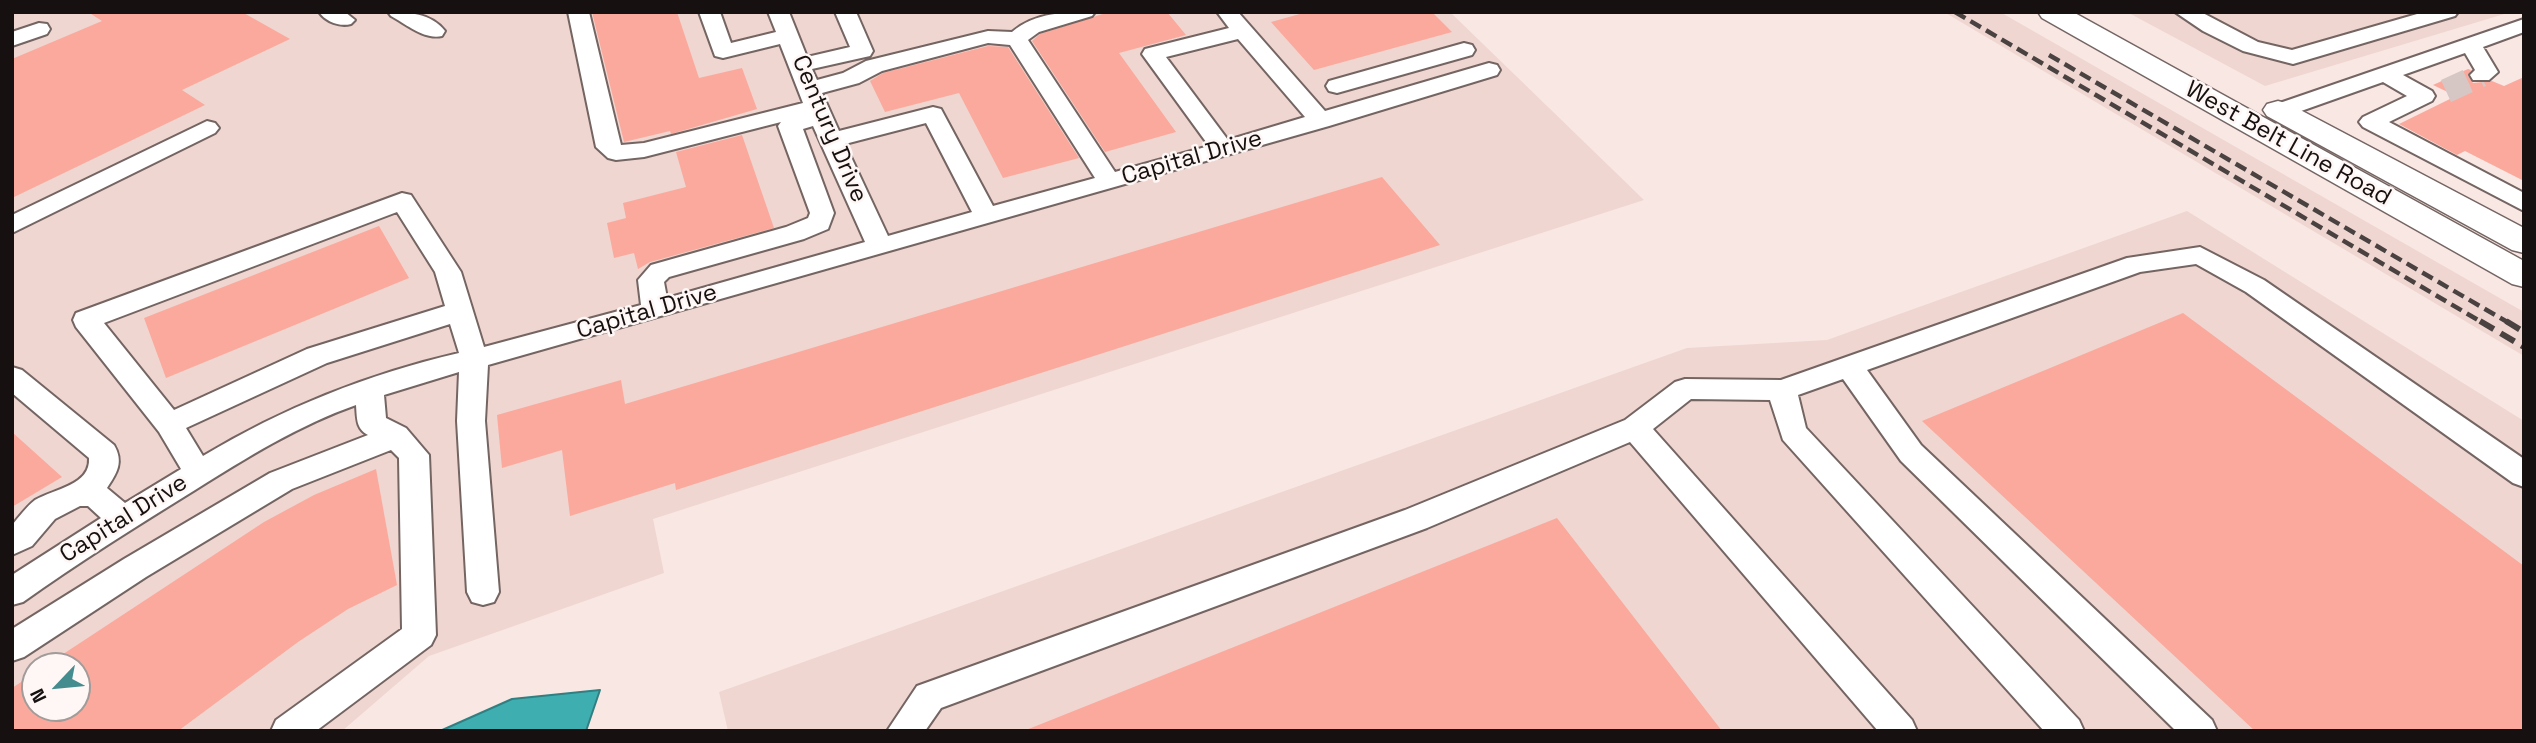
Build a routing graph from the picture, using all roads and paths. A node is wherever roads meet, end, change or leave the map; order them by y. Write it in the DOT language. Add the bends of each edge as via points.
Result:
graph roads {
  1 [pos="398,12"];
  2 [pos="578,12"];
  3 [pos="709,12"];
  4 [pos="778,12"];
  5 [pos="845,12"];
  6 [pos="1086,12"];
  7 [pos="1227,12"];
  8 [pos="2052,12"];
  9 [pos="2098,12"];
  10 [pos="2185,12"];
  11 [pos="2448,12"];
  12 [pos="2524,25"];
  13 [pos="39,29"];
  14 [pos="434,31"];
  15 [pos="1243,31"];
  16 [pos="788,36"];
  17 [pos="1017,38"];
  18 [pos="12,40"];
  19 [pos="2471,44"];
  20 [pos="1464,50"];
  21 [pos="800,65"];
  22 [pos="1393,70"];
  23 [pos="1489,71"];
  24 [pos="2385,74"];
  25 [pos="2481,75"];
  26 [pos="1337,86"];
  27 [pos="1413,93"];
  28 [pos="816,103"];
  29 [pos="2264,117"];
  30 [pos="1321,121"];
  31 [pos="207,128"];
  32 [pos="832,141"];
  33 [pos="1223,149"];
  34 [pos="1109,181"];
  35 [pos="2524,203"];
  36 [pos="863,209"];
  37 [pos="822,213"];
  38 [pos="986,216"];
  39 [pos="12,225"];
  40 [pos="2524,242"];
  41 [pos="880,246"];
  42 [pos="2524,276"];
  43 [pos="655,310"];
  44 [pos="461,311"];
  45 [pos="474,358"];
  46 [pos="1849,366"];
  47 [pos="12,377"];
  48 [pos="369,390"];
  49 [pos="1782,390"];
  50 [pos="169,425"];
  51 [pos="1635,428"];
  52 [pos="396,436"];
  53 [pos="198,473"];
  54 [pos="2524,475"];
  55 [pos="86,494"];
  56 [pos="123,519"];
  57 [pos="12,542"];
  58 [pos="12,592"];
  59 [pos="483,592"];
  60 [pos="12,647"];
  61 [pos="288,731"];
  62 [pos="904,731"];
  63 [pos="1900,731"];
  64 [pos="2067,731"];
  65 [pos="2200,731"];
  1 -- 14 [label="street"];
  2 -- 28 [label="street" via="608,147 616,153 644,150"];
  3 -- 16 [label="street" via="723,51"];
  4 -- 16 [label="street, Century Drive"];
  5 -- 21 [label="street" via="862,51"];
  6 -- 17 [label="street" via="1031,27"];
  7 -- 15 [label="street"];
  8 -- 29 [label="main road, West Belt Line Road"];
  9 -- 29 [label="main road, West Belt Line Road"];
  10 -- 11 [label="street" via="2249,47 2293,57"];
  12 -- 19 [label="street"];
  13 -- 18 [label="street"];
  15 -- 30 [label="street"];
  15 -- 33 [label="street" via="1153,54"];
  16 -- 21 [label="street, Century Drive"];
  17 -- 28 [label="street" via="988,37 874,66"];
  17 -- 34 [label="street"];
  19 -- 24 [label="street"];
  19 -- 25 [label="street" via="2487,72"];
  20 -- 22 [label="street"];
  21 -- 28 [label="street, Century Drive"];
  22 -- 26 [label="street"];
  22 -- 27 [label="street"];
  23 -- 27 [label="street, Capital Drive"];
  24 -- 29 [label="street"];
  24 -- 35 [label="street" via="2435,94 2371,122"];
  27 -- 30 [label="street, Capital Drive"];
  28 -- 32 [label="street, Century Drive"];
  28 -- 37 [label="street" via="790,126"];
  29 -- 40 [label="main road, West Belt Line Road"];
  29 -- 42 [label="main road, West Belt Line Road"];
  30 -- 33 [label="street, Capital Drive"];
  31 -- 39 [label="street"];
  32 -- 36 [label="street, Century Drive"];
  32 -- 38 [label="street" via="933,114"];
  33 -- 34 [label="street, Capital Drive"];
  34 -- 38 [label="street, Capital Drive"];
  36 -- 37 [label="street"];
  36 -- 41 [label="street, Century Drive"];
  37 -- 43 [label="street" via="819,223 795,233 660,271 651,279"];
  38 -- 41 [label="street, Capital Drive"];
  41 -- 43 [label="street, Capital Drive"];
  43 -- 45 [label="street, Capital Drive"];
  44 -- 45 [label="street"];
  44 -- 50 [label="street" via="317,356"];
  44 -- 50 [label="street" via="448,272 402,201 86,320"];
  45 -- 48 [label="street, Capital Drive"];
  45 -- 59 [label="street" via="471,421"];
  46 -- 49 [label="street"];
  46 -- 54 [label="street" via="2136,264 2200,255 2255,286"];
  46 -- 65 [label="street" via="1911,453"];
  47 -- 55 [label="street" via="104,453 105,467"];
  48 -- 52 [label="street" via="372,424"];
  48 -- 53 [label="street, Capital Drive" via="319,407"];
  49 -- 51 [label="street" via="1685,389"];
  49 -- 64 [label="street" via="1793,432"];
  50 -- 53 [label="street"];
  51 -- 62 [label="street" via="1416,519 929,697"];
  51 -- 63 [label="street"];
  52 -- 60 [label="street" via="281,481"];
  52 -- 61 [label="street" via="414,454 419,635"];
  53 -- 56 [label="street, Capital Drive"];
  55 -- 56 [label="street" via="95,495"];
  55 -- 57 [label="street" via="44,510"];
  56 -- 58 [label="street, Capital Drive"];
}
